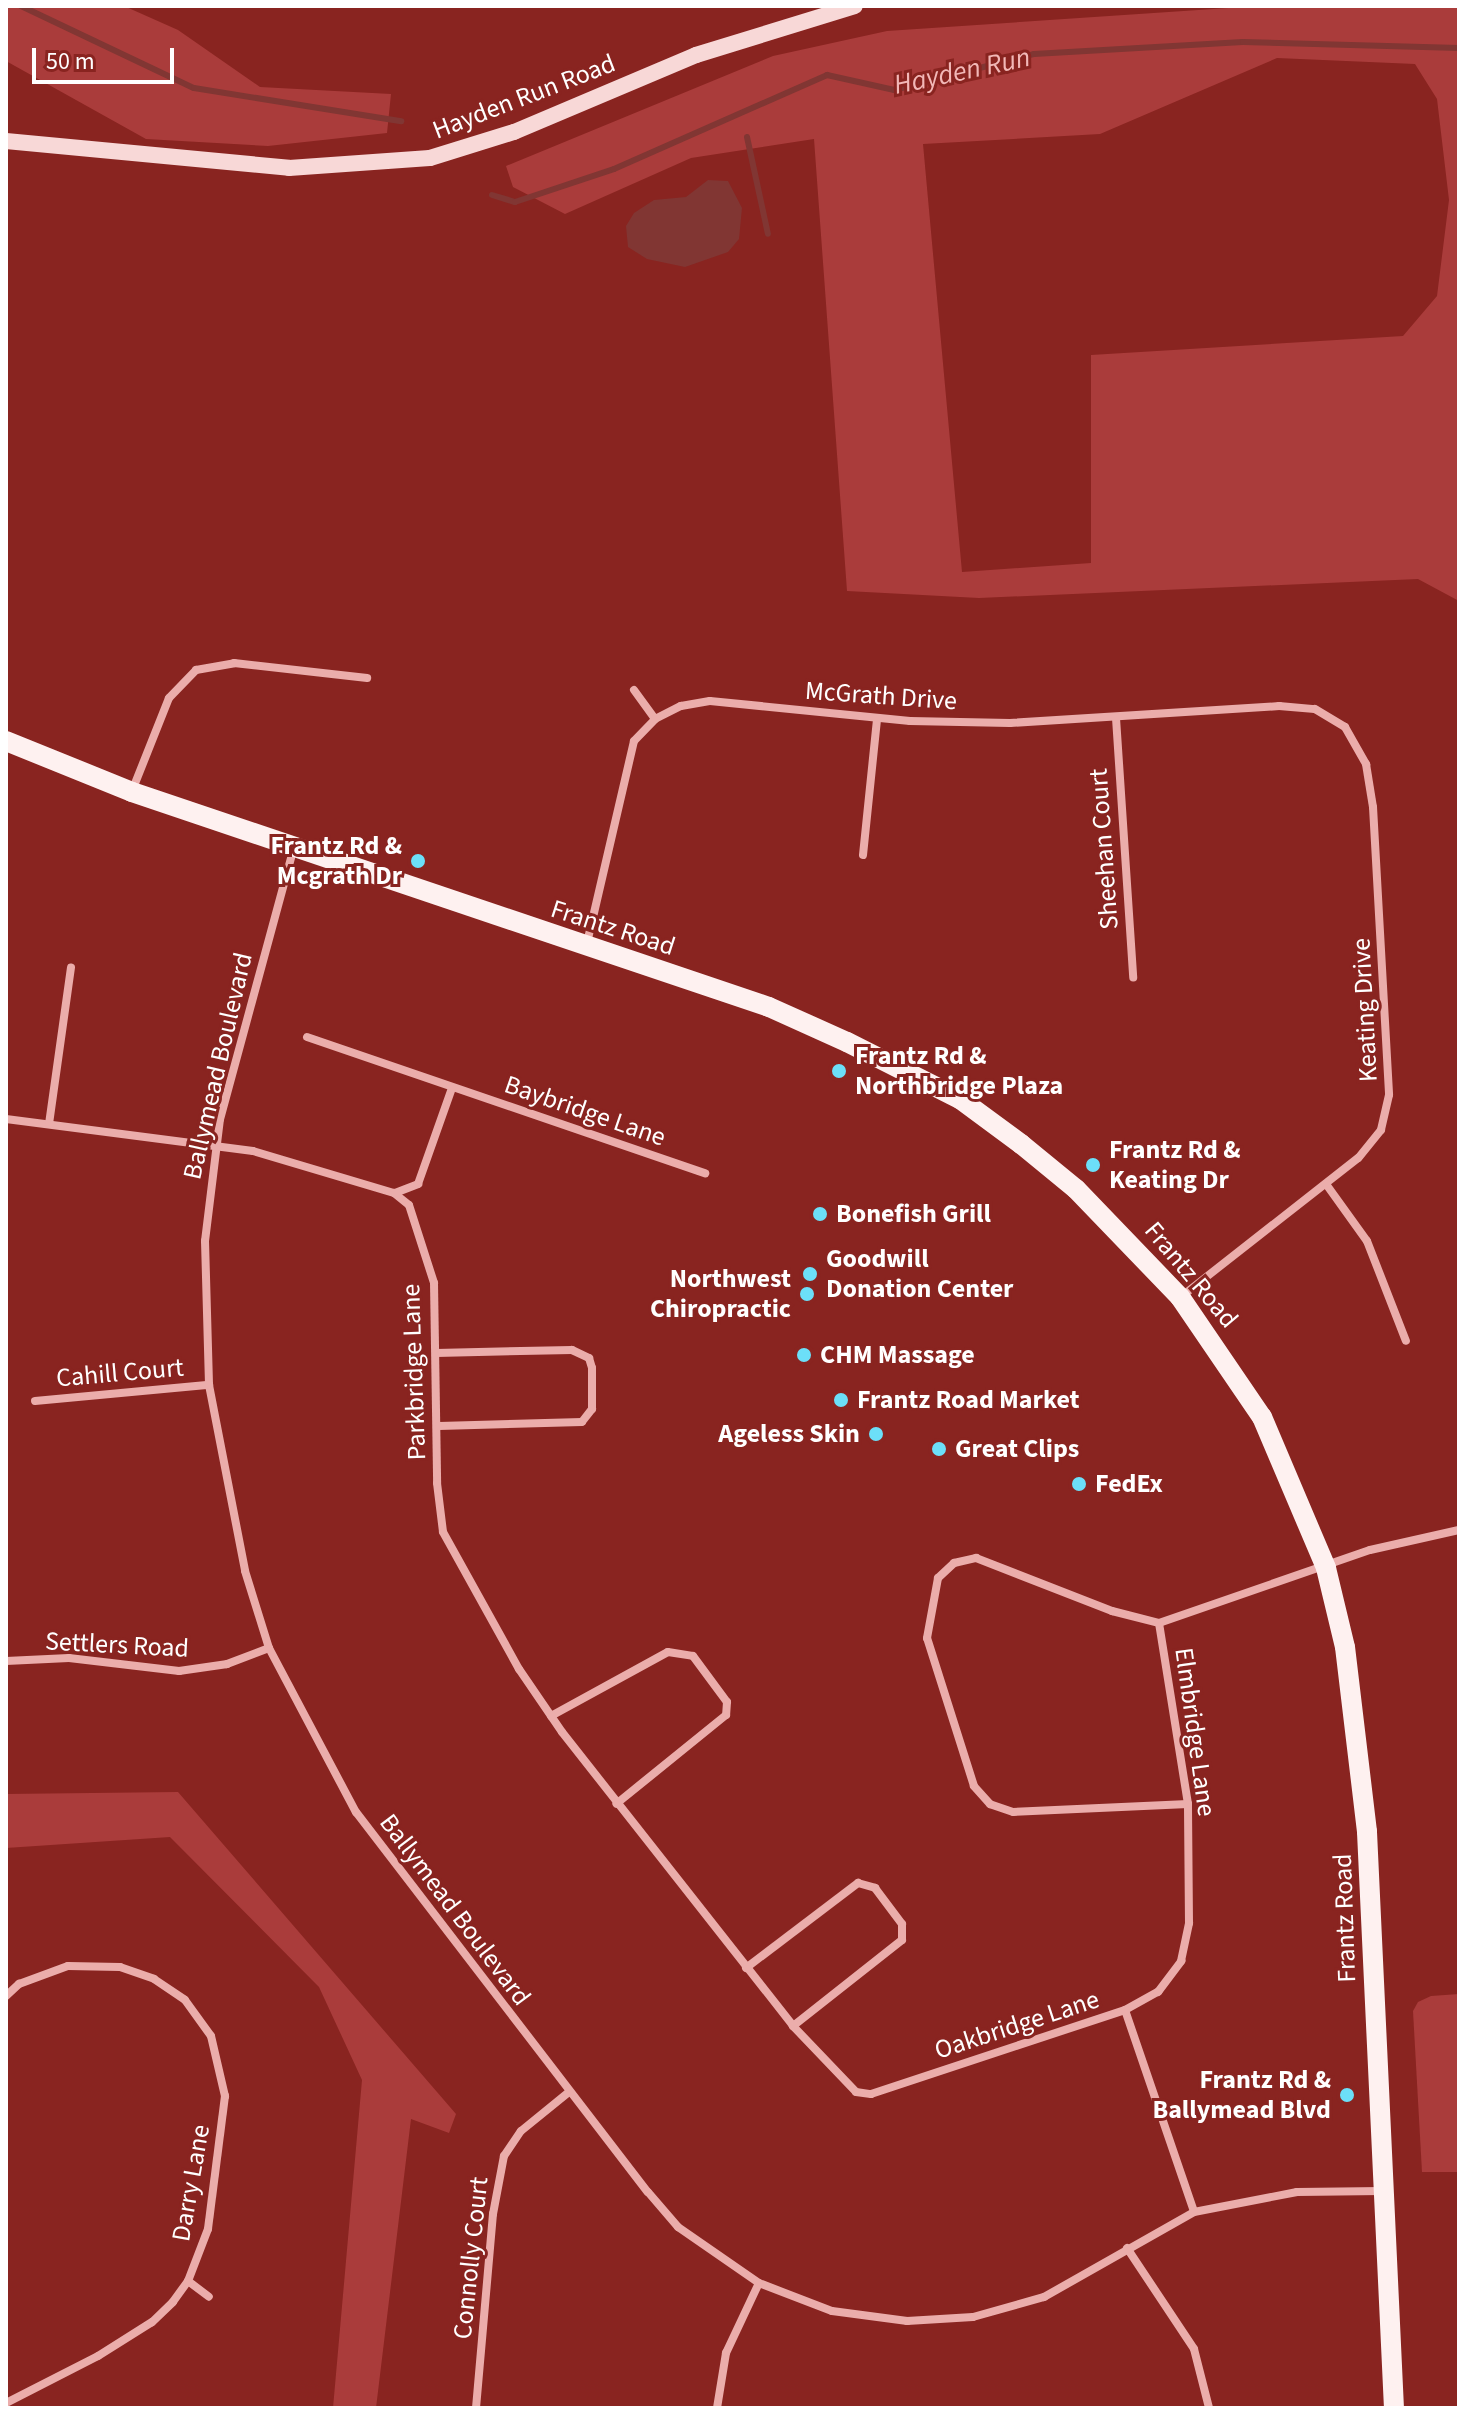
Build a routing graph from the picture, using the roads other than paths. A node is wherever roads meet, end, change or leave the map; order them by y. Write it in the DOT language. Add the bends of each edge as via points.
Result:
graph roads {
  1 [pos="855,6"];
  2 [pos="6,141"];
  3 [pos="367,678"];
  4 [pos="634,690"];
  5 [pos="1116,718"];
  6 [pos="655,719"];
  7 [pos="877,719"];
  8 [pos="1345,727"];
  9 [pos="6,741"];
  10 [pos="132,792"];
  11 [pos="294,846"];
  12 [pos="863,855"];
  13 [pos="586,948"];
  14 [pos="71,968"];
  15 [pos="1133,977"];
  16 [pos="307,1037"];
  17 [pos="452,1088"];
  18 [pos="6,1119"];
  19 [pos="49,1124"];
  20 [pos="215,1145"];
  21 [pos="705,1173"];
  22 [pos="1326,1184"];
  23 [pos="394,1193"];
  24 [pos="1180,1297"];
  25 [pos="1406,1341"];
  26 [pos="436,1353"];
  27 [pos="209,1385"];
  28 [pos="35,1401"];
  29 [pos="439,1426"];
  30 [pos="1459,1530"];
  31 [pos="1326,1568"];
  32 [pos="1159,1623"];
  33 [pos="269,1648"];
  34 [pos="6,1661"];
  35 [pos="551,1716"];
  36 [pos="616,1804"];
  37 [pos="1188,1804"];
  38 [pos="746,1968"];
  39 [pos="6,1996"];
  40 [pos="1125,2010"];
  41 [pos="793,2026"];
  42 [pos="569,2092"];
  43 [pos="856,2092"];
  44 [pos="1383,2191"];
  45 [pos="1194,2212"];
  46 [pos="1127,2248"];
  47 [pos="188,2281"];
  48 [pos="759,2283"];
  49 [pos="209,2297"];
  50 [pos="6,2403"];
  51 [pos="476,2408"];
  52 [pos="717,2408"];
  53 [pos="1209,2408"];
  54 [pos="1394,2408"];
  1 -- 2 [label="main road, Hayden Run Road" via="696,55 514,132 430,158 289,168"];
  3 -- 10 [label="street" via="234,663 196,670 169,698"];
  4 -- 6 [label="street"];
  5 -- 7 [label="street, McGrath Drive" via="1010,723"];
  5 -- 8 [label="street, McGrath Drive" via="1279,706 1315,709"];
  5 -- 15 [label="street, Sheehan Court"];
  6 -- 7 [label="street, McGrath Drive" via="681,706 710,701"];
  6 -- 13 [label="street" via="634,741 624,769 610,862"];
  7 -- 12 [label="street"];
  8 -- 22 [label="street, Keating Drive" via="1366,764 1373,807 1389,1095 1381,1130"];
  9 -- 10 [label="main road, Frantz Road"];
  10 -- 11 [label="main road, Frantz Road"];
  11 -- 13 [label="main road, Frantz Road"];
  11 -- 20 [label="street, Ballymead Boulevard"];
  13 -- 24 [label="main road, Frantz Road" via="769,1007 960,1099 1076,1189"];
  14 -- 19 [label="street"];
  16 -- 17 [label="street, Baybridge Lane"];
  17 -- 21 [label="street, Baybridge Lane"];
  17 -- 23 [label="street" via="418,1184"];
  18 -- 19 [label="street"];
  19 -- 20 [label="street"];
  20 -- 23 [label="street" via="320,1168"];
  20 -- 27 [label="street, Ballymead Boulevard" via="205,1241"];
  22 -- 24 [label="street, Keating Drive"];
  22 -- 25 [label="street" via="1367,1241"];
  23 -- 26 [label="street, Parkbridge Lane" via="418,1222 434,1283"];
  24 -- 31 [label="main road, Frantz Road" via="1262,1417"];
  26 -- 29 [label="street, Parkbridge Lane"];
  26 -- 29 [label="street" via="582,1351 589,1358 592,1384 592,1409 582,1422"];
  27 -- 28 [label="street, Cahill Court"];
  27 -- 33 [label="street, Ballymead Boulevard" via="245,1571"];
  29 -- 35 [label="street, Parkbridge Lane" via="443,1532"];
  30 -- 31 [label="street, Elmbridge Lane" via="1370,1550"];
  31 -- 32 [label="street, Elmbridge Lane"];
  31 -- 44 [label="main road, Frantz Road" via="1360,1745"];
  32 -- 37 [label="street, Elmbridge Lane"];
  32 -- 37 [label="street, Elmbridge Lane" via="1112,1611 976,1558 954,1563 938,1578 927,1638 974,1786 990,1804 1013,1812"];
  33 -- 34 [label="street, Settlers Road" via="227,1664 179,1671 69,1658"];
  33 -- 42 [label="street, Ballymead Boulevard" via="356,1812"];
  35 -- 36 [label="street, Parkbridge Lane"];
  35 -- 36 [label="street" via="677,1649 693,1656 727,1702 726,1715"];
  36 -- 38 [label="street, Parkbridge Lane"];
  37 -- 40 [label="street, Elmbridge Lane" via="1189,1923 1181,1961 1158,1992"];
  38 -- 41 [label="street, Parkbridge Lane"];
  38 -- 41 [label="street" via="858,1883 875,1888 902,1924 902,1940"];
  39 -- 47 [label="street, Darry Lane" via="43,1972 68,1966 120,1967 154,1979 185,2000 219,2054 225,2096 216,2192"];
  40 -- 43 [label="street, Oakbridge Lane" via="871,2094"];
  40 -- 45 [label="street, Oakbridge Lane"];
  41 -- 43 [label="street, Parkbridge Lane"];
  42 -- 48 [label="street, Ballymead Boulevard" via="678,2227"];
  42 -- 51 [label="street, Connolly Court" via="521,2131 504,2156 493,2214"];
  44 -- 45 [label="street, Ballymead Boulevard" via="1297,2192"];
  44 -- 54 [label="main road, Frantz Road"];
  45 -- 46 [label="street, Ballymead Boulevard"];
  46 -- 48 [label="street, Ballymead Boulevard" via="1044,2297 943,2320 863,2318"];
  46 -- 53 [label="street" via="1194,2349"];
  47 -- 49 [label="street"];
  47 -- 50 [label="street, Darry Lane" via="152,2322"];
  48 -- 52 [label="street" via="726,2353"];
}
